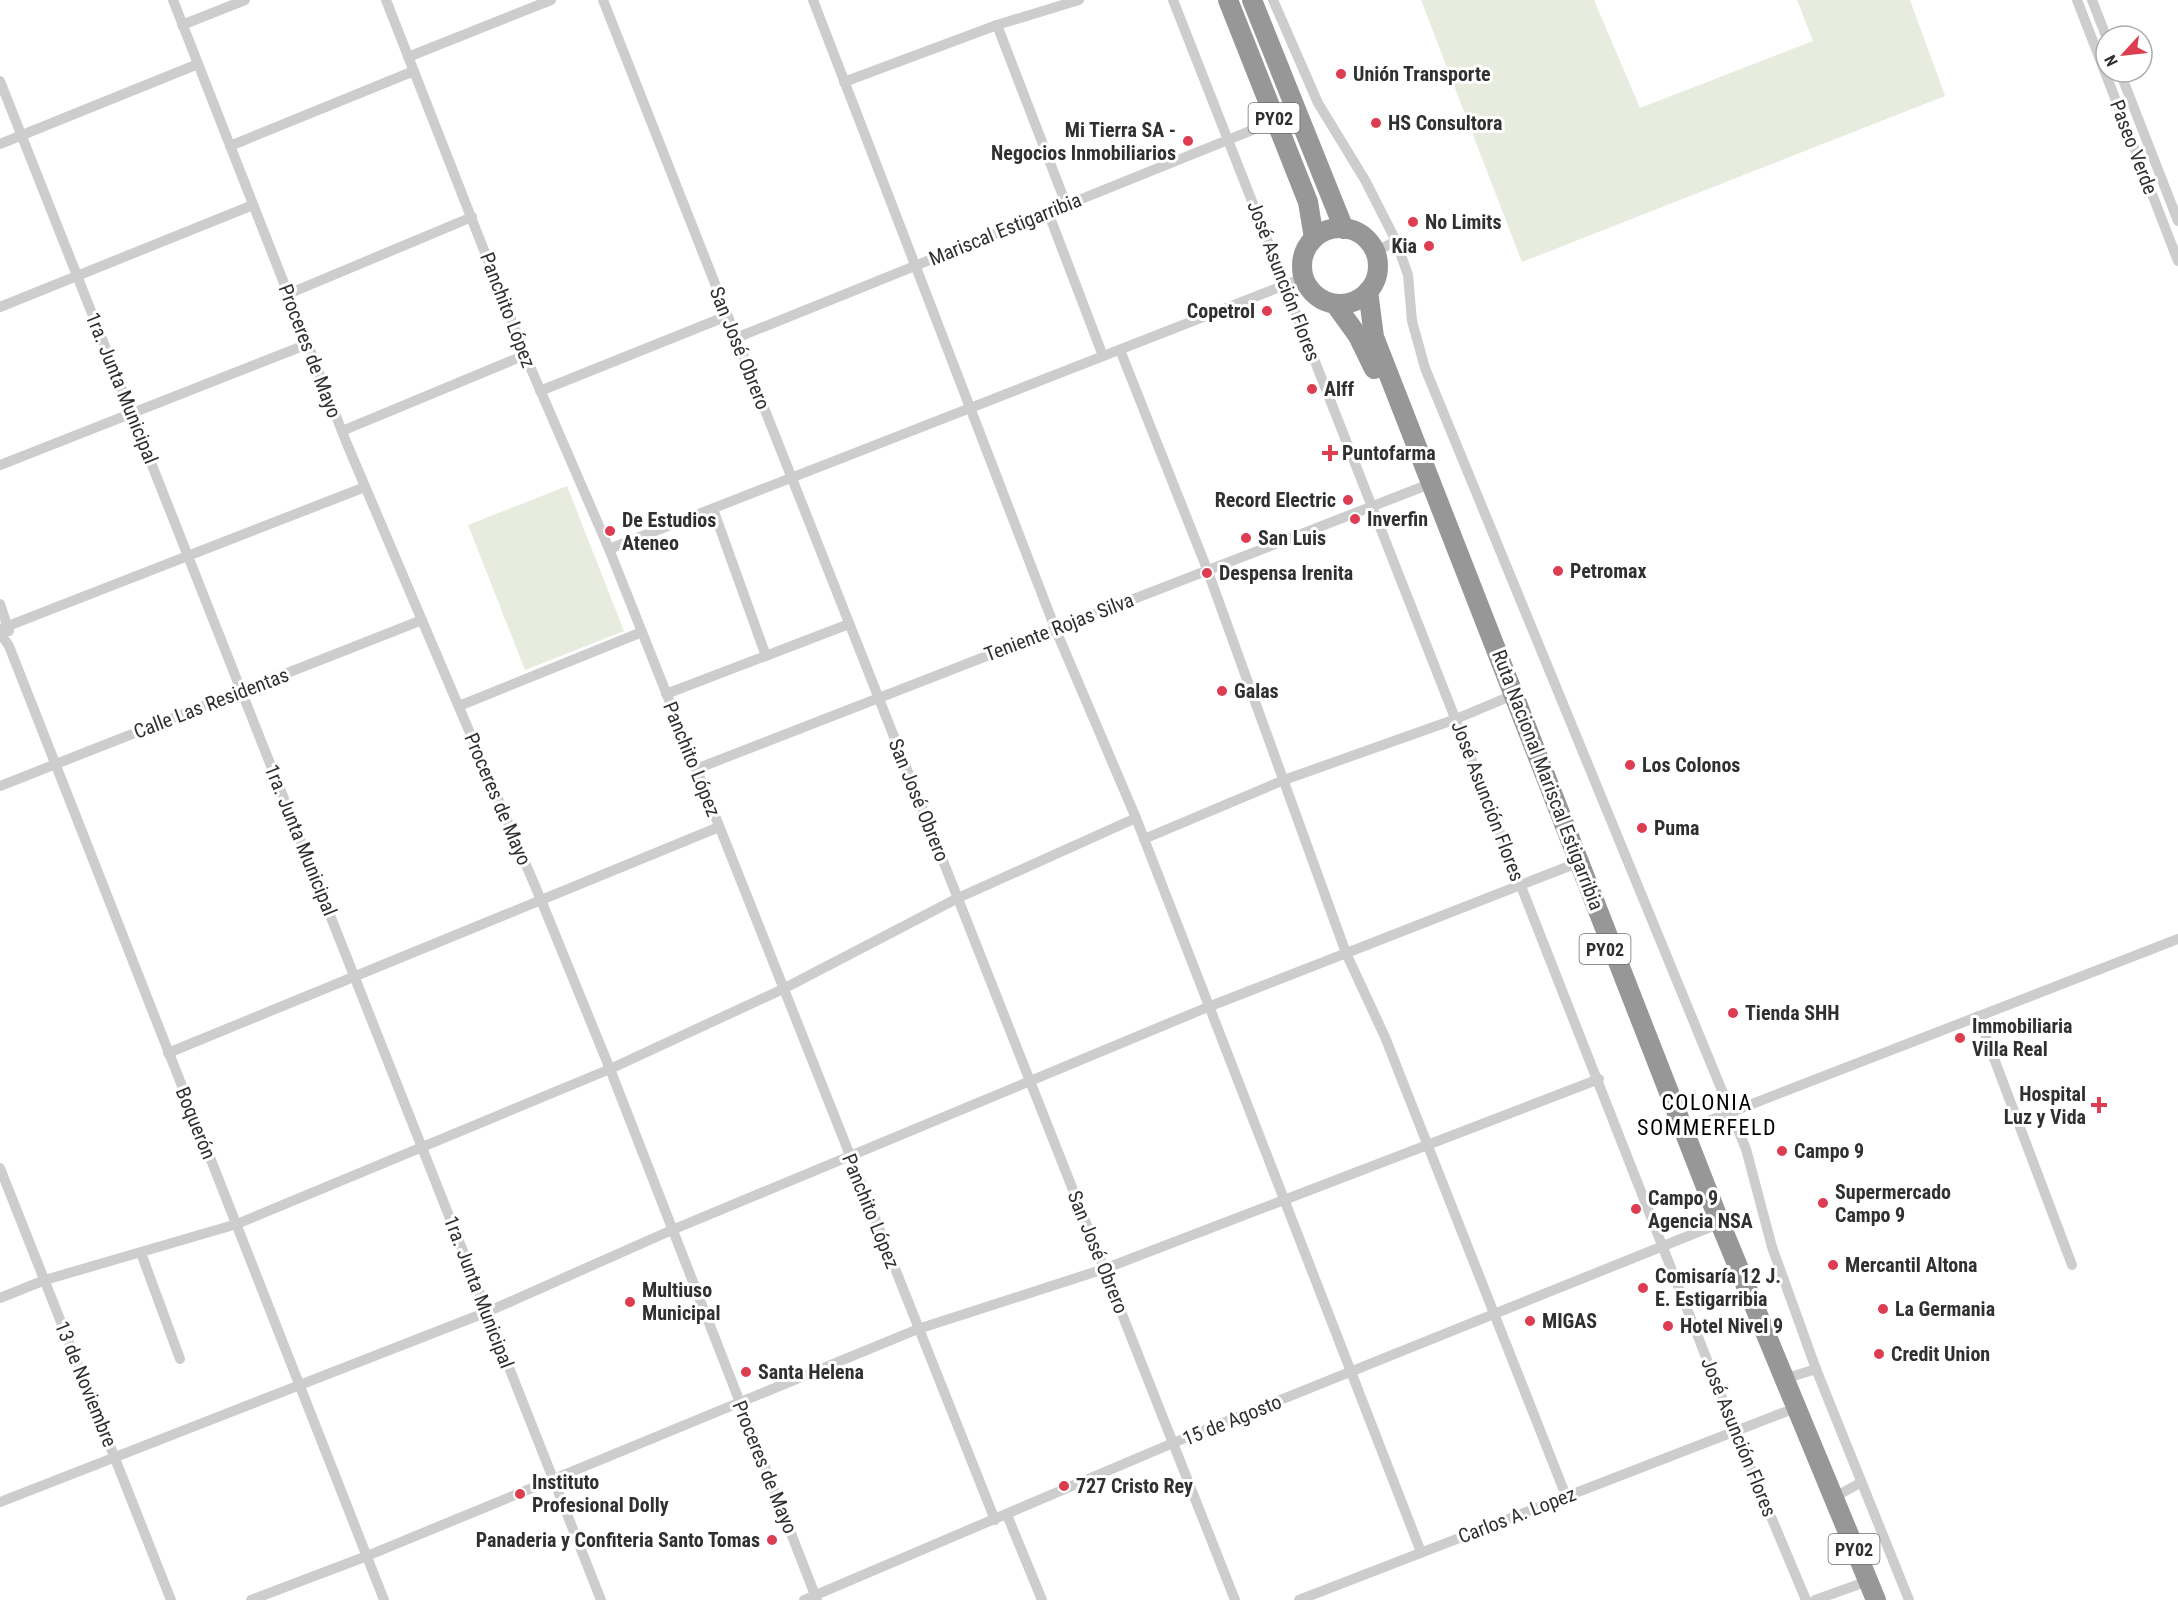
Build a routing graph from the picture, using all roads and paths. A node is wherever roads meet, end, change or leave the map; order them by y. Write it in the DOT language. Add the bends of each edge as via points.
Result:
graph roads {
  1 [pos="173,0"];
  2 [pos="245,0"];
  3 [pos="386,0"];
  4 [pos="551,0"];
  5 [pos="603,0"];
  6 [pos="813,0"];
  7 [pos="1079,0"];
  8 [pos="1173,0"];
  9 [pos="1228,0"];
  10 [pos="1252,0"];
  11 [pos="1273,0"];
  12 [pos="2077,0"];
  13 [pos="2092,0"];
  14 [pos="2101,24"];
  15 [pos="182,25"];
  16 [pos="996,25"];
  17 [pos="2094,32"];
  18 [pos="408,57"];
  19 [pos="198,64"];
  20 [pos="414,71"];
  21 [pos="0,81"];
  22 [pos="844,82"];
  23 [pos="2115,84"];
  24 [pos="2125,84"];
  25 [pos="1275,121"];
  26 [pos="22,136"];
  27 [pos="1228,139"];
  28 [pos="0,144"];
  29 [pos="230,146"];
  30 [pos="1066,204"];
  31 [pos="253,205"];
  32 [pos="1048,212"];
  33 [pos="472,217"];
  34 [pos="2178,221"];
  35 [pos="1344,229"];
  36 [pos="1314,238"];
  37 [pos="1396,241"];
  38 [pos="1375,252"];
  39 [pos="2178,261"];
  40 [pos="915,265"];
  41 [pos="77,276"];
  42 [pos="1294,281"];
  43 [pos="1368,291"];
  44 [pos="288,294"];
  45 [pos="1335,304"];
  46 [pos="0,307"];
  47 [pos="727,315"];
  48 [pos="736,338"];
  49 [pos="308,344"];
  50 [pos="1120,350"];
  51 [pos="525,356"];
  52 [pos="1103,356"];
  53 [pos="540,391"];
  54 [pos="970,408"];
  55 [pos="132,413"];
  56 [pos="342,432"];
  57 [pos="0,465"];
  58 [pos="792,478"];
  59 [pos="365,486"];
  60 [pos="1422,488"];
  61 [pos="1372,507"];
  62 [pos="713,509"];
  63 [pos="609,549"];
  64 [pos="188,556"];
  65 [pos="1207,569"];
  66 [pos="0,604"];
  67 [pos="422,620"];
  68 [pos="849,624"];
  69 [pos="1055,628"];
  70 [pos="3,629"];
  71 [pos="642,632"];
  72 [pos="766,656"];
  73 [pos="242,692"];
  74 [pos="666,694"];
  75 [pos="879,698"];
  76 [pos="1506,698"];
  77 [pos="459,706"];
  78 [pos="1456,719"];
  79 [pos="57,763"];
  80 [pos="696,769"];
  81 [pos="1284,780"];
  82 [pos="0,786"];
  83 [pos="1136,818"];
  84 [pos="718,826"];
  85 [pos="1144,839"];
  86 [pos="1572,865"];
  87 [pos="1521,884"];
  88 [pos="958,898"];
  89 [pos="541,900"];
  90 [pos="2178,939"];
  91 [pos="1346,953"];
  92 [pos="354,977"];
  93 [pos="783,989"];
  94 [pos="1208,1007"];
  95 [pos="1978,1016"];
  96 [pos="168,1053"];
  97 [pos="610,1069"];
  98 [pos="1599,1078"];
  99 [pos="1030,1081"];
  100 [pos="1730,1114"];
  101 [pos="1685,1130"];
  102 [pos="1428,1146"];
  103 [pos="422,1148"];
  104 [pos="849,1157"];
  105 [pos="0,1168"];
  106 [pos="1284,1201"];
  107 [pos="237,1224"];
  108 [pos="1713,1226"];
  109 [pos="672,1230"];
  110 [pos="1662,1245"];
  111 [pos="141,1253"];
  112 [pos="2072,1265"];
  113 [pos="1104,1269"];
  114 [pos="45,1280"];
  115 [pos="0,1298"];
  116 [pos="487,1312"];
  117 [pos="1494,1314"];
  118 [pos="918,1329"];
  119 [pos="180,1359"];
  120 [pos="1816,1369"];
  121 [pos="1350,1372"];
  122 [pos="1784,1379"];
  123 [pos="300,1386"];
  124 [pos="740,1404"];
  125 [pos="1785,1412"];
  126 [pos="1735,1431"];
  127 [pos="1173,1443"];
  128 [pos="115,1457"];
  129 [pos="552,1480"];
  130 [pos="1860,1484"];
  131 [pos="1566,1496"];
  132 [pos="1833,1498"];
  133 [pos="0,1502"];
  134 [pos="1007,1515"];
  135 [pos="994,1520"];
  136 [pos="1421,1552"];
  137 [pos="367,1556"];
  138 [pos="1861,1593"];
  139 [pos="817,1598"];
  140 [pos="171,1600"];
  141 [pos="250,1600"];
  142 [pos="384,1600"];
  143 [pos="601,1600"];
  144 [pos="804,1600"];
  145 [pos="1042,1600"];
  146 [pos="1236,1600"];
  147 [pos="1299,1600"];
  148 [pos="1806,1600"];
  149 [pos="1815,1600"];
  150 [pos="1876,1600"];
  151 [pos="1909,1600"];
  1 -- 15 [label="street, Proceres de Mayo"];
  2 -- 15 [label="street"];
  3 -- 18 [label="street, Panchito López"];
  4 -- 18 [label="street"];
  5 -- 47 [label="street, San José Obrero"];
  6 -- 22 [label="street"];
  7 -- 16 [label="street"];
  8 -- 27 [label="street, José Asunción Flores"];
  9 -- 25 [label="highway, PY02"];
  10 -- 35 [label="highway, PY02"];
  11 -- 37 [label="street" via="1318,103 1365,180"];
  12 -- 17 [label="street, Paseo Verde"];
  13 -- 14 [label="street"];
  15 -- 19 [label="street, Proceres de Mayo"];
  16 -- 22 [label="street"];
  16 -- 30 [label="street"];
  18 -- 20 [label="street, Panchito López"];
  19 -- 26 [label="street"];
  19 -- 29 [label="street, Proceres de Mayo"];
  20 -- 29 [label="street"];
  20 -- 33 [label="street, Panchito López"];
  21 -- 26 [label="street, 1ra. Junta Municipal"];
  22 -- 40 [label="street"];
  23 -- 39 [label="street, Paseo Verde"];
  24 -- 34 [label="street, Paseo Verde"];
  25 -- 27 [label="street, Mariscal Estigarribia"];
  25 -- 36 [label="highway, PY02" via="1308,202"];
  26 -- 28 [label="street"];
  26 -- 41 [label="street, 1ra. Junta Municipal"];
  27 -- 30 [label="street, Mariscal Estigarribia"];
  27 -- 42 [label="street, José Asunción Flores"];
  29 -- 31 [label="street, Proceres de Mayo"];
  30 -- 32 [label="street, Mariscal Estigarribia"];
  31 -- 41 [label="street"];
  31 -- 44 [label="street, Proceres de Mayo"];
  32 -- 40 [label="street, Mariscal Estigarribia"];
  32 -- 52 [label="street"];
  33 -- 44 [label="street"];
  33 -- 51 [label="street, Panchito López"];
  35 -- 36 [label="highway" via="1329,230"];
  35 -- 38 [label="highway" via="1363,236"];
  36 -- 42 [label="highway"];
  37 -- 38 [label="street"];
  37 -- 100 [label="street" via="1408,275 1412,321 1425,368"];
  38 -- 43 [label="highway, PY02" via="1377,272"];
  40 -- 48 [label="street, Mariscal Estigarribia"];
  40 -- 54 [label="street"];
  41 -- 46 [label="street"];
  41 -- 55 [label="street, 1ra. Junta Municipal"];
  42 -- 45 [label="highway, PY02"];
  42 -- 50 [label="street"];
  42 -- 61 [label="street, José Asunción Flores"];
  43 -- 45 [label="highway" via="1354,302"];
  43 -- 101 [label="highway, Ruta Nacional Mariscal Estigarribia / PY02" via="1374,337"];
  44 -- 49 [label="street, Proceres de Mayo"];
  45 -- 60 [label="highway, Ruta Nacional Mariscal Estigarribia / PY02" via="1358,336 1379,380"];
  47 -- 48 [label="street, San José Obrero"];
  47 -- 53 [label="street"];
  48 -- 58 [label="street, San José Obrero"];
  49 -- 55 [label="street"];
  49 -- 56 [label="street, Proceres de Mayo"];
  50 -- 52 [label="street"];
  50 -- 65 [label="street"];
  51 -- 53 [label="street, Panchito López"];
  51 -- 56 [label="street"];
  52 -- 54 [label="street"];
  53 -- 63 [label="street, Panchito López"];
  54 -- 58 [label="street"];
  54 -- 69 [label="street"];
  55 -- 57 [label="street"];
  55 -- 64 [label="street, 1ra. Junta Municipal"];
  56 -- 59 [label="street, Proceres de Mayo"];
  58 -- 62 [label="street"];
  58 -- 68 [label="street, San José Obrero"];
  59 -- 64 [label="street"];
  59 -- 67 [label="street, Proceres de Mayo"];
  60 -- 61 [label="street, Teniente Rojas Silva"];
  60 -- 76 [label="highway, Ruta Nacional Mariscal Estigarribia / PY02"];
  61 -- 65 [label="street, Teniente Rojas Silva"];
  61 -- 78 [label="street, José Asunción Flores"];
  62 -- 63 [label="street"];
  62 -- 72 [label="street"];
  63 -- 71 [label="street, Panchito López"];
  64 -- 70 [label="street"];
  64 -- 73 [label="street, 1ra. Junta Municipal"];
  65 -- 69 [label="street, Teniente Rojas Silva"];
  65 -- 81 [label="street"];
  66 -- 70 [label="street, Boquerón"];
  67 -- 73 [label="street, Calle Las Residentas"];
  67 -- 77 [label="street, Proceres de Mayo"];
  68 -- 72 [label="street"];
  68 -- 75 [label="street, San José Obrero"];
  69 -- 75 [label="street, Teniente Rojas Silva"];
  69 -- 83 [label="street"];
  70 -- 79 [label="street, Boquerón"];
  71 -- 74 [label="street, Panchito López"];
  71 -- 77 [label="street"];
  72 -- 74 [label="street"];
  73 -- 79 [label="street, Calle Las Residentas"];
  73 -- 92 [label="street, 1ra. Junta Municipal"];
  74 -- 80 [label="street, Panchito López"];
  75 -- 80 [label="street, Teniente Rojas Silva"];
  75 -- 88 [label="street, San José Obrero"];
  76 -- 78 [label="street"];
  76 -- 86 [label="highway, Ruta Nacional Mariscal Estigarribia / PY02"];
  77 -- 89 [label="street, Proceres de Mayo"];
  78 -- 81 [label="street"];
  78 -- 87 [label="street, José Asunción Flores"];
  79 -- 82 [label="street, Calle Las Residentas"];
  79 -- 96 [label="street, Boquerón"];
  80 -- 84 [label="street, Panchito López"];
  81 -- 85 [label="street"];
  81 -- 91 [label="street"];
  83 -- 85 [label="street"];
  83 -- 88 [label="street"];
  84 -- 89 [label="street"];
  84 -- 93 [label="street, Panchito López"];
  85 -- 94 [label="street"];
  86 -- 87 [label="street"];
  86 -- 108 [label="highway, Ruta Nacional Mariscal Estigarribia / PY02"];
  87 -- 91 [label="street"];
  87 -- 98 [label="street, José Asunción Flores"];
  88 -- 93 [label="street"];
  88 -- 99 [label="street, San José Obrero"];
  89 -- 92 [label="street"];
  89 -- 97 [label="street, Proceres de Mayo"];
  90 -- 95 [label="street"];
  91 -- 94 [label="street"];
  91 -- 102 [label="street" via="1385,1037"];
  92 -- 96 [label="street"];
  92 -- 103 [label="street, 1ra. Junta Municipal"];
  93 -- 97 [label="street"];
  93 -- 104 [label="street, Panchito López"];
  94 -- 99 [label="street"];
  94 -- 106 [label="street"];
  95 -- 100 [label="street"];
  95 -- 112 [label="street"];
  96 -- 107 [label="street, Boquerón"];
  97 -- 103 [label="street"];
  97 -- 109 [label="street, Proceres de Mayo"];
  98 -- 102 [label="street"];
  98 -- 110 [label="street, José Asunción Flores"];
  99 -- 104 [label="street"];
  99 -- 113 [label="street, San José Obrero"];
  100 -- 101 [label="street"];
  100 -- 120 [label="street" via="1746,1149 1772,1247"];
  101 -- 122 [label="highway, Ruta Nacional Mariscal Estigarribia / PY02"];
  102 -- 106 [label="street"];
  102 -- 117 [label="street"];
  103 -- 107 [label="street"];
  103 -- 116 [label="street, 1ra. Junta Municipal"];
  104 -- 109 [label="street"];
  104 -- 118 [label="street, Panchito López"];
  105 -- 114 [label="street, 13 de Noviembre"];
  106 -- 113 [label="street"];
  106 -- 121 [label="street"];
  107 -- 111 [label="street"];
  107 -- 123 [label="street, Boquerón"];
  108 -- 110 [label="street, 15 de Agosto"];
  108 -- 125 [label="highway, Ruta Nacional Mariscal Estigarribia / PY02"];
  109 -- 116 [label="street"];
  109 -- 124 [label="street, Proceres de Mayo"];
  110 -- 117 [label="street, 15 de Agosto"];
  110 -- 126 [label="street, José Asunción Flores"];
  111 -- 114 [label="street"];
  111 -- 119 [label="street"];
  113 -- 118 [label="street"];
  113 -- 127 [label="street, San José Obrero"];
  114 -- 115 [label="street"];
  114 -- 128 [label="street, 13 de Noviembre"];
  116 -- 123 [label="street"];
  116 -- 129 [label="street, 1ra. Junta Municipal"];
  117 -- 121 [label="street, 15 de Agosto"];
  117 -- 131 [label="street"];
  118 -- 124 [label="street"];
  118 -- 135 [label="street, Panchito López"];
  120 -- 122 [label="street"];
  120 -- 130 [label="street"];
  121 -- 127 [label="street, 15 de Agosto"];
  121 -- 136 [label="street"];
  122 -- 132 [label="highway, Ruta Nacional Mariscal Estigarribia / PY02"];
  123 -- 128 [label="street"];
  123 -- 137 [label="street, Boquerón"];
  124 -- 129 [label="street"];
  124 -- 139 [label="street, Proceres de Mayo"];
  125 -- 126 [label="street, Carlos A. Lopez"];
  125 -- 138 [label="highway, Ruta Nacional Mariscal Estigarribia / PY02"];
  126 -- 131 [label="street, Carlos A. Lopez"];
  126 -- 148 [label="street, José Asunción Flores"];
  127 -- 134 [label="street, 15 de Agosto"];
  127 -- 146 [label="street, San José Obrero"];
  128 -- 133 [label="street"];
  128 -- 140 [label="street, 13 de Noviembre"];
  129 -- 137 [label="street"];
  129 -- 143 [label="street, 1ra. Junta Municipal"];
  130 -- 132 [label="street"];
  130 -- 151 [label="street"];
  131 -- 136 [label="street, Carlos A. Lopez"];
  132 -- 150 [label="highway, Ruta Nacional Mariscal Estigarribia / PY02"];
  134 -- 135 [label="street, 15 de Agosto"];
  134 -- 145 [label="street"];
  135 -- 139 [label="street, 15 de Agosto"];
  136 -- 147 [label="street, Carlos A. Lopez"];
  137 -- 141 [label="street"];
  137 -- 142 [label="street, Boquerón"];
  138 -- 149 [label="street"];
  139 -- 144 [label="street, 15 de Agosto"];
}
